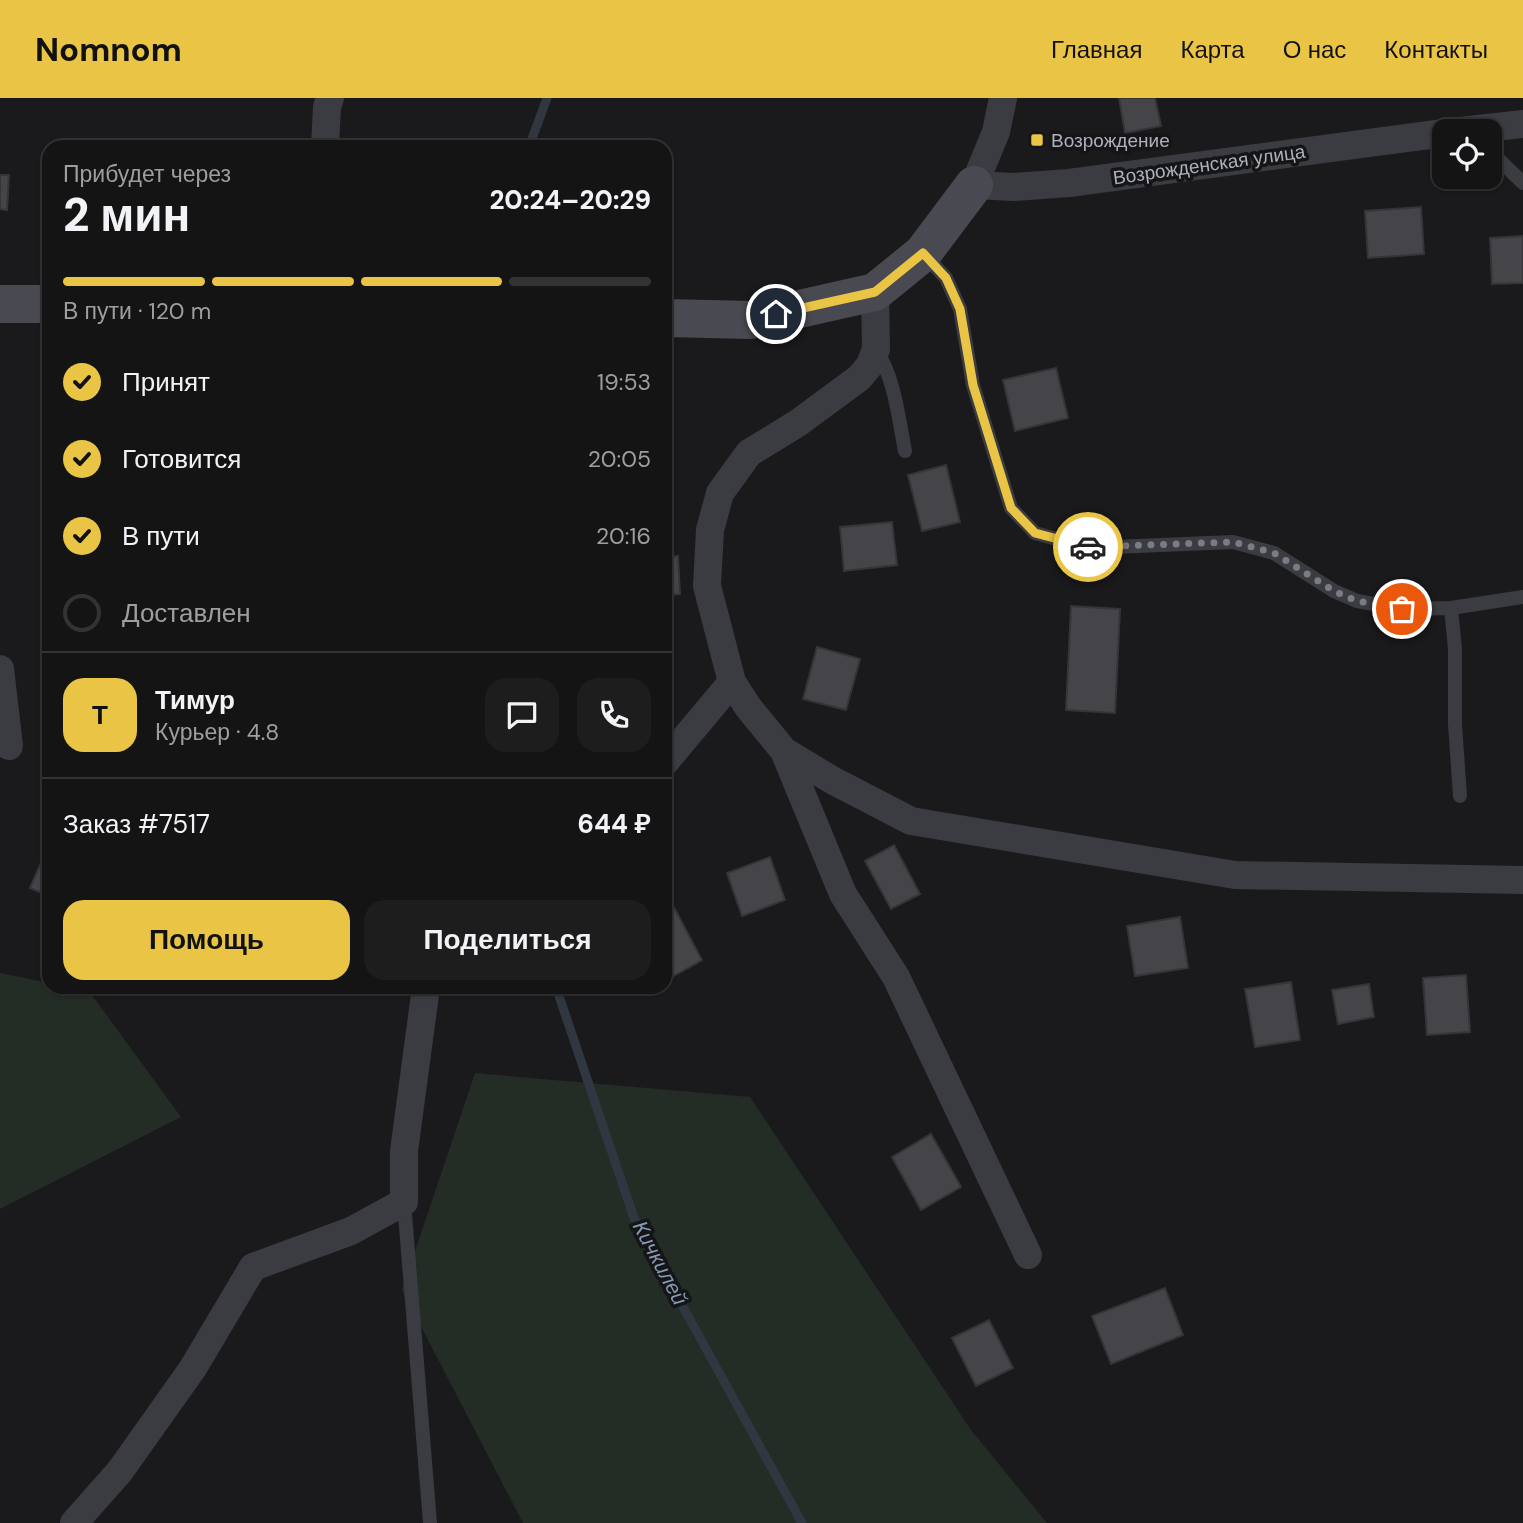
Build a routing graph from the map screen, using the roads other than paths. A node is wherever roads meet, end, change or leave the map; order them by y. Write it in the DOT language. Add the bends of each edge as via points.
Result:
graph roads {
  1 [pos="330,98"];
  2 [pos="1003,98"];
  3 [pos="1523,124"];
  4 [pos="1502,127"];
  5 [pos="1432,135"];
  6 [pos="325,140"];
  7 [pos="1502,163"];
  8 [pos="1523,183"];
  9 [pos="974,186"];
  10 [pos="923,253"];
  11 [pos="875,292"];
  12 [pos="0,304"];
  13 [pos="42,304"];
  14 [pos="672,318"];
  15 [pos="876,349"];
  16 [pos="905,451"];
  17 [pos="1523,597"];
  18 [pos="1451,608"];
  19 [pos="0,669"];
  20 [pos="732,682"];
  21 [pos="9,746"];
  22 [pos="784,751"];
  23 [pos="672,754"];
  24 [pos="1460,796"];
  25 [pos="1523,880"];
  26 [pos="425,994"];
  27 [pos="404,1202"];
  28 [pos="1028,1255"];
  29 [pos="74,1523"];
  30 [pos="430,1523"];
  1 -- 6 [label="street"];
  2 -- 9 [label="street" via="996,132"];
  3 -- 4 [label="street"];
  5 -- 9 [label="street, Возрожденская улица" via="1069,183"];
  7 -- 8 [label="lane"];
  9 -- 10 [label="street"];
  10 -- 11 [label="street"];
  10 -- 18 [label="lane" via="946,278 960,309 973,385 1011,508 1035,533 1089,548 1233,542 1274,553 1357,601 1402,609"];
  11 -- 14 [label="street" via="751,320"];
  11 -- 15 [label="street"];
  12 -- 13 [label="street"];
  15 -- 16 [label="lane" via="893,385"];
  15 -- 20 [label="street" via="859,378 749,453 720,493 710,530 707,586"];
  17 -- 18 [label="lane"];
  18 -- 24 [label="lane"];
  19 -- 21 [label="street"];
  20 -- 22 [label="street"];
  20 -- 23 [label="street"];
  22 -- 25 [label="street" via="924,824 1234,874"];
  22 -- 28 [label="street" via="843,894 895,977"];
  26 -- 27 [label="street" via="404,1151"];
  27 -- 29 [label="street" via="351,1231 253,1267 193,1368 120,1471"];
  27 -- 30 [label="lane"];
}
